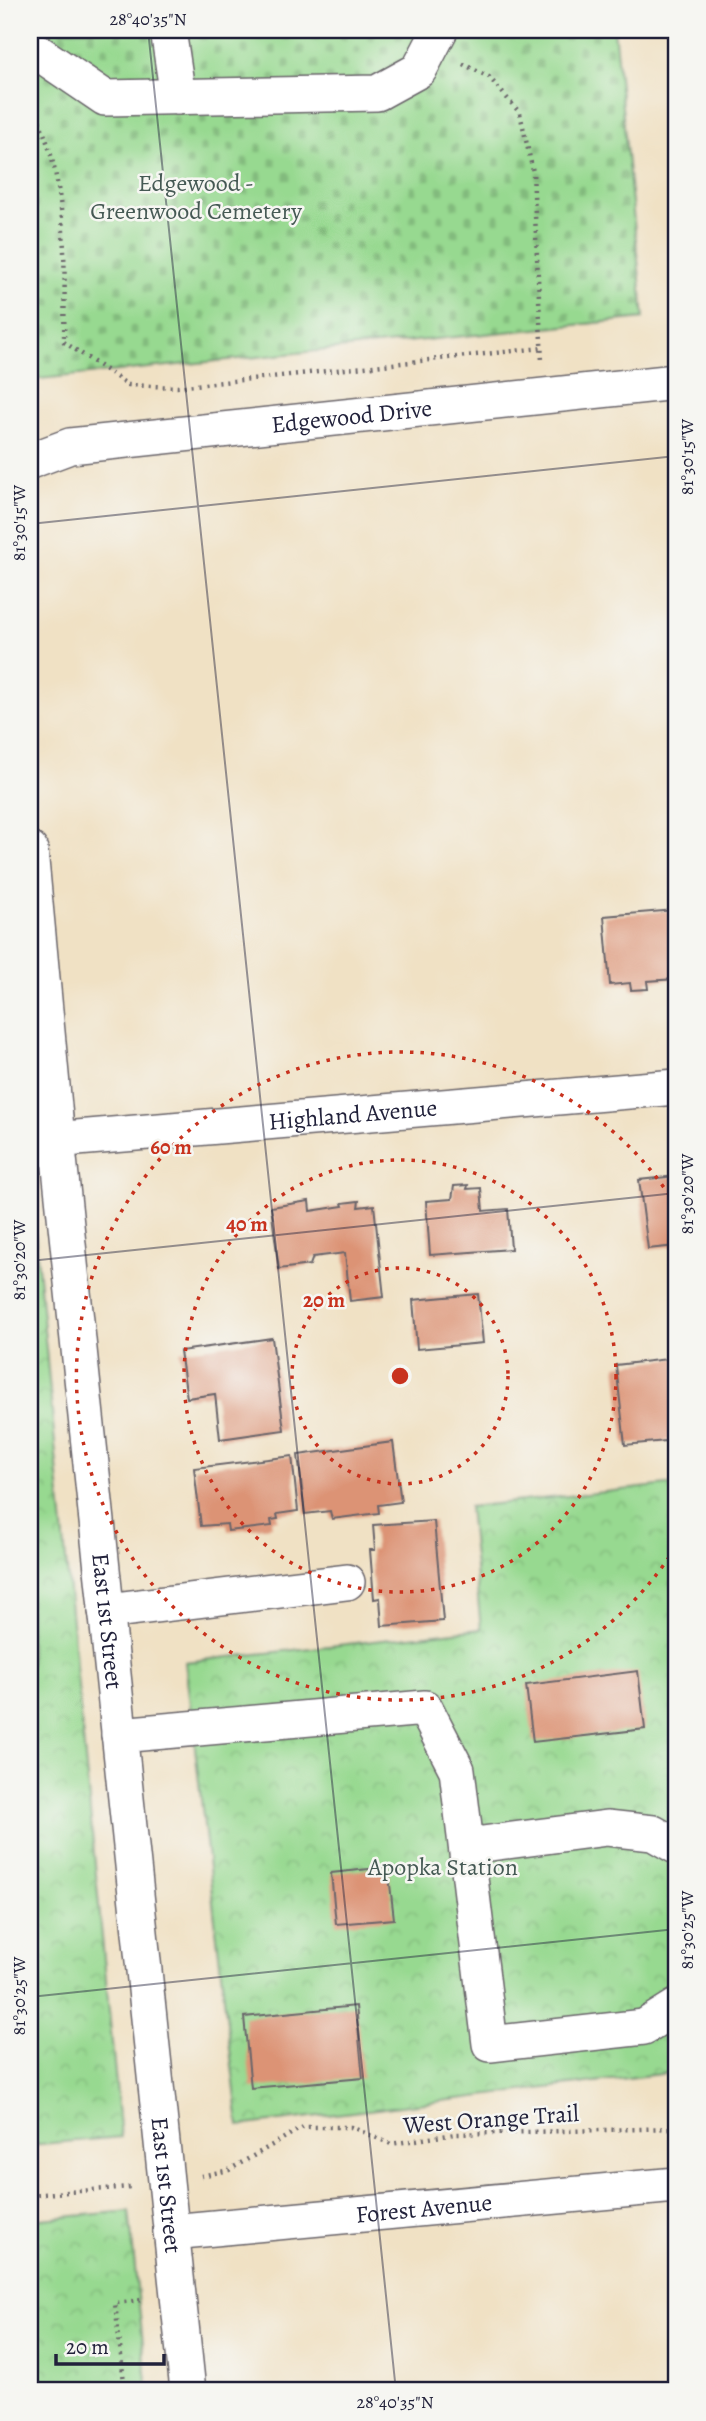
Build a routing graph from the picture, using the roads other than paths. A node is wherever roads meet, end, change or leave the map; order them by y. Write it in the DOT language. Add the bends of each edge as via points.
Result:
graph roads {
  1 [pos="168,30"];
  2 [pos="435,39"];
  3 [pos="30,47"];
  4 [pos="178,97"];
  5 [pos="676,382"];
  6 [pos="30,461"];
  7 [pos="30,850"];
  8 [pos="676,1087"];
  9 [pos="43,1141"];
  10 [pos="347,1582"];
  11 [pos="106,1611"];
  12 [pos="119,1735"];
  13 [pos="467,1846"];
  14 [pos="676,1846"];
  15 [pos="676,2007"];
  16 [pos="676,2185"];
  17 [pos="171,2232"];
  18 [pos="188,2391"];
  1 -- 4 [label="street"];
  2 -- 4 [label="street" via="419,70 377,93"];
  3 -- 4 [label="street" via="105,98"];
  5 -- 6 [label="street, Edgewood Drive" via="70,446"];
  7 -- 9 [label="street, East 1st Street"];
  8 -- 9 [label="street, Highland Avenue"];
  9 -- 11 [label="street, East 1st Street"];
  10 -- 11 [label="street"];
  11 -- 12 [label="street, East 1st Street"];
  12 -- 13 [label="street" via="425,1708 457,1770"];
  12 -- 17 [label="street, East 1st Street"];
  13 -- 14 [label="street" via="607,1828 653,1833"];
  13 -- 15 [label="street" via="490,2044 644,2026"];
  16 -- 17 [label="street, Forest Avenue"];
  17 -- 18 [label="street, East 1st Street"];
}
